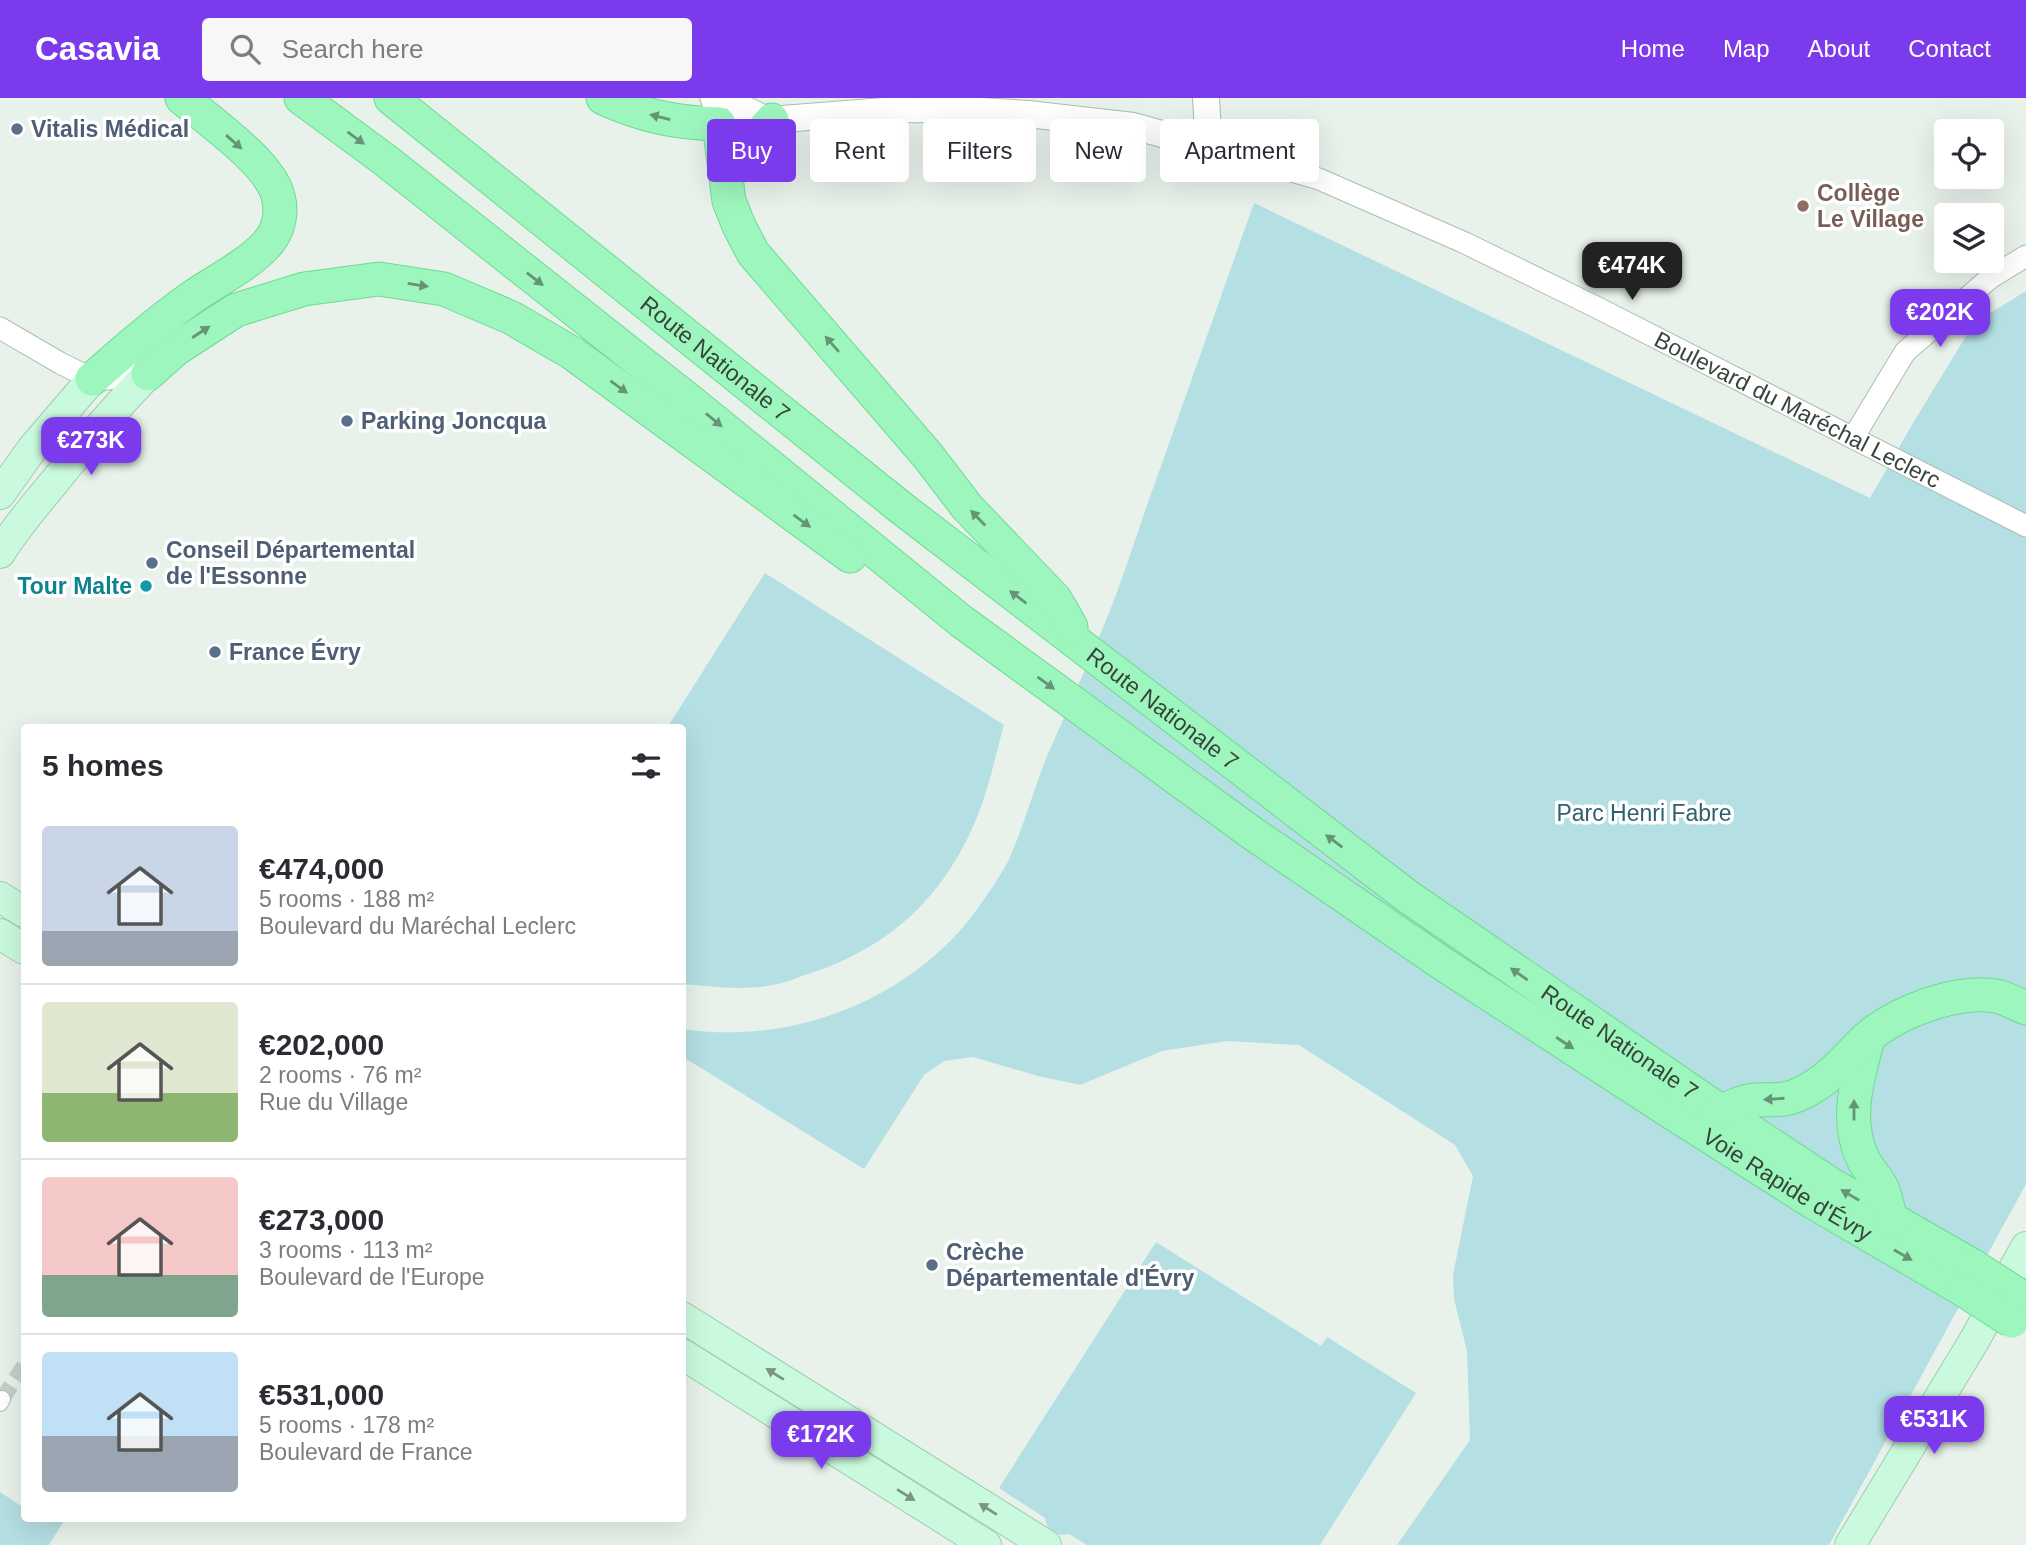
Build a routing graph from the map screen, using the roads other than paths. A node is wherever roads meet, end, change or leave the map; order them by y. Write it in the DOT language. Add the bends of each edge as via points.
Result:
graph roads {
  1 [pos="183,98"];
  2 [pos="301,98"];
  3 [pos="391,98"];
  4 [pos="603,98"];
  5 [pos="1206,98"];
  6 [pos="719,107"];
  7 [pos="768,119"];
  8 [pos="784,119"];
  9 [pos="1207,119"];
  10 [pos="1160,133"];
  11 [pos="1319,180"];
  12 [pos="727,182"];
  13 [pos="2026,256"];
  14 [pos="0,328"];
  15 [pos="148,374"];
  16 [pos="92,379"];
  17 [pos="1853,438"];
  18 [pos="0,494"];
  19 [pos="2026,526"];
  20 [pos="0,552"];
  21 [pos="961,621"];
  22 [pos="1082,647"];
  23 [pos="0,897"];
  24 [pos="21,910"];
  25 [pos="0,934"];
  26 [pos="21,947"];
  27 [pos="1446,967"];
  28 [pos="1954,999"];
  29 [pos="2026,1008"];
  30 [pos="2026,1028"];
  31 [pos="1868,1037"];
  32 [pos="1720,1111"];
  33 [pos="1891,1219"];
  34 [pos="2026,1247"];
  35 [pos="1968,1277"];
  36 [pos="2021,1317"];
  37 [pos="686,1320"];
  38 [pos="686,1357"];
  39 [pos="986,1545"];
  40 [pos="1046,1545"];
  41 [pos="1850,1545"];
  1 -- 16 [label="main road, one-way" via="264,170 278,195 277,226 267,244 250,259 165,316"];
  2 -- 21 [label="main road, Route Nationale 7, one-way" via="614,341"];
  22 -- 3 [label="main road, Route Nationale 7, one-way" via="900,507"];
  6 -- 4 [label="main road, one-way" via="682,123 626,109"];
  5 -- 9 [label="street"];
  6 -- 7 [label="street, Boulevard du Maréchal Leclerc"];
  8 -- 10 [label="street, Boulevard du Maréchal Leclerc" via="909,109 964,110 1133,126"];
  11 -- 17 [label="street, Boulevard du Maréchal Leclerc" via="1465,243"];
  22 -- 12 [label="main road, one-way" via="1055,599 967,507 753,253 729,201"];
  13 -- 17 [label="street" via="1990,278 1905,352"];
  14 -- 16 [label="street"];
  15 -- 16 [label="street"];
  15 -- 20 [label="main road" via="114,409"];
  15 -- 21 [label="main road, one-way" via="176,349 236,310 304,289 379,279 444,289 512,318 572,353 924,611"];
  16 -- 18 [label="main road"];
  17 -- 19 [label="street, Boulevard du Maréchal Leclerc"];
  21 -- 27 [label="main road, Route Nationale 7, one-way" via="1252,833"];
  32 -- 22 [label="main road, Route Nationale 7, one-way" via="1407,896"];
  23 -- 24 [label="main road"];
  25 -- 26 [label="main road"];
  27 -- 35 [label="main road, Voie Rapide d'Évry, one-way" via="1816,1204"];
  28 -- 29 [label="main road" via="1976,994"];
  28 -- 30 [label="main road" via="1976,1004"];
  28 -- 31 [label="main road" via="1903,1014"];
  31 -- 32 [label="main road, one-way" via="1836,1072 1800,1095 1777,1101 1753,1100"];
  33 -- 31 [label="main road, one-way" via="1854,1129 1856,1082"];
  33 -- 32 [label="main road, Route Nationale 7, one-way"];
  33 -- 35 [label="main road, Route Nationale 7"];
  34 -- 41 [label="main road"];
  35 -- 36 [label="main road, Voie Rapide d'Évry, bridge"];
  40 -- 37 [label="main road, one-way"];
  38 -- 39 [label="main road, one-way"];
}
